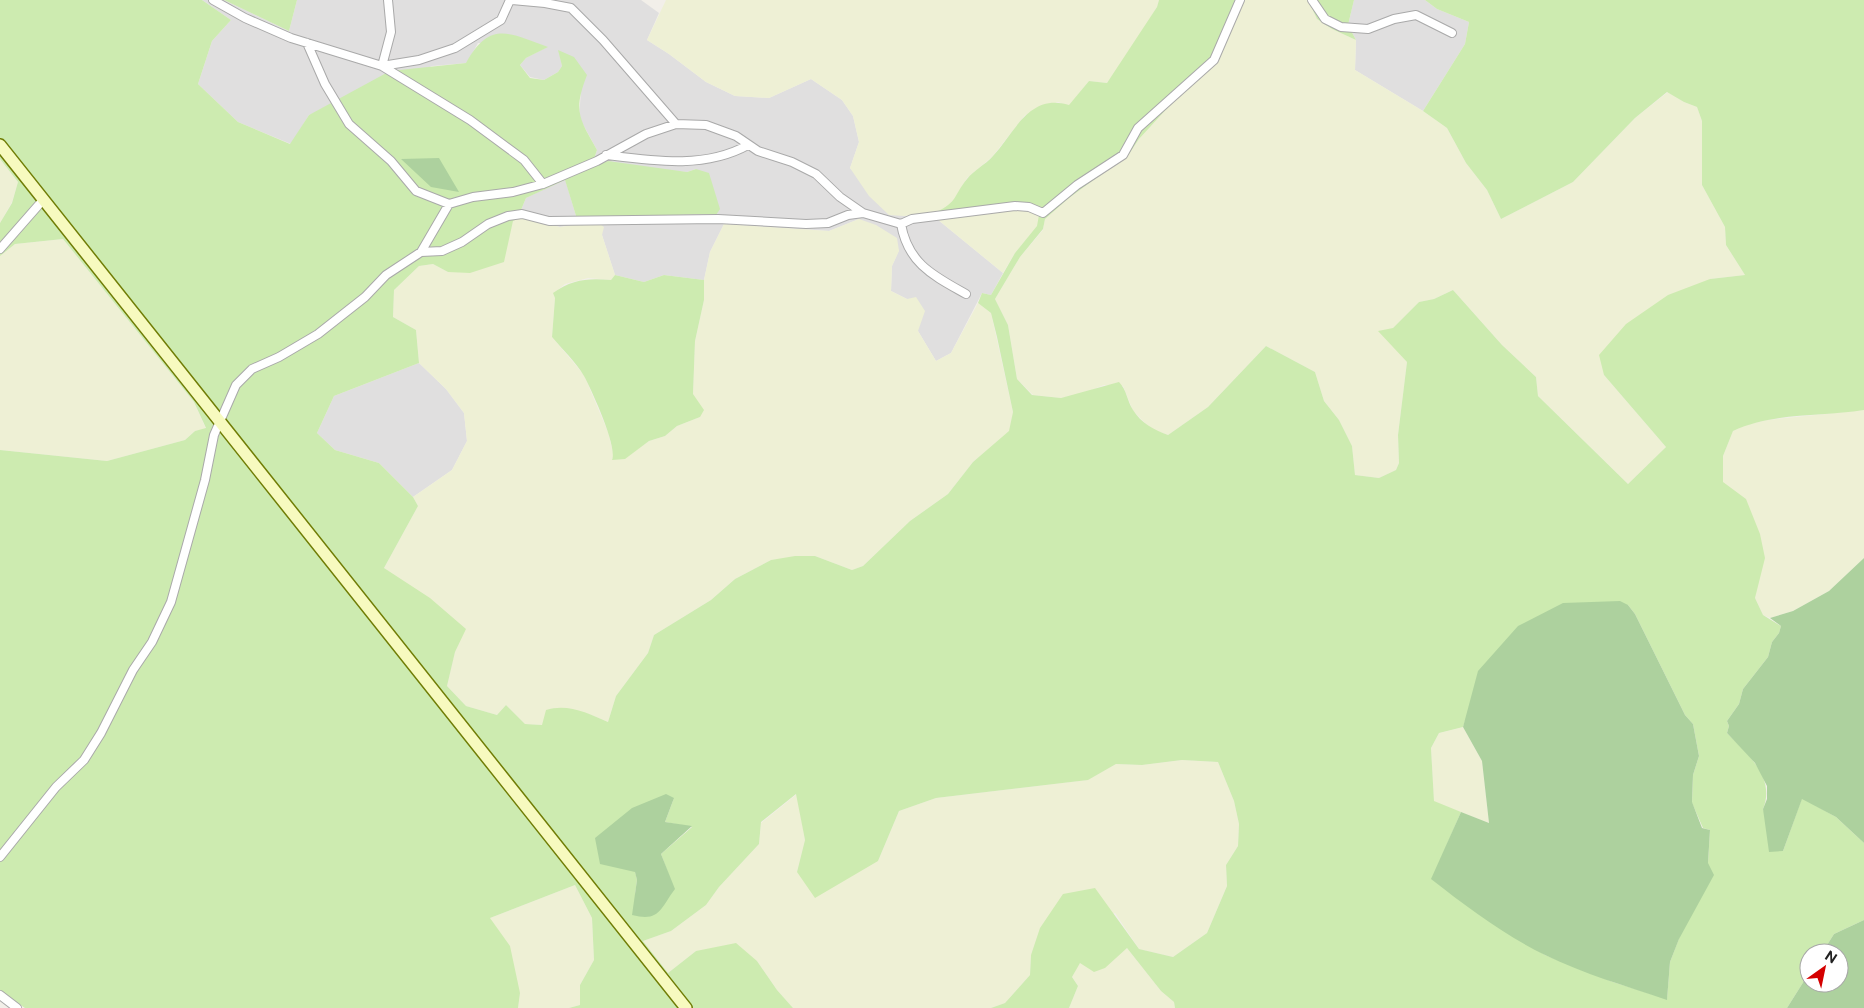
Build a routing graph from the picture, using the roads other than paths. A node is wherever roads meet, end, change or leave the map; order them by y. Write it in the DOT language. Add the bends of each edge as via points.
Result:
graph roads {
  1 [pos="213,0"];
  2 [pos="388,0"];
  3 [pos="511,0"];
  4 [pos="1240,0"];
  5 [pos="1312,0"];
  6 [pos="1452,33"];
  7 [pos="307,43"];
  8 [pos="382,66"];
  9 [pos="676,124"];
  10 [pos="0,145"];
  11 [pos="748,145"];
  12 [pos="606,155"];
  13 [pos="543,184"];
  14 [pos="43,200"];
  15 [pos="449,204"];
  16 [pos="863,213"];
  17 [pos="901,224"];
  18 [pos="0,249"];
  19 [pos="421,252"];
  20 [pos="966,294"];
  21 [pos="218,421"];
  22 [pos="0,858"];
  23 [pos="0,995"];
  24 [pos="17,1008"];
  25 [pos="686,1008"];
  1 -- 7 [label="street" via="245,18"];
  2 -- 8 [label="street" via="391,32"];
  3 -- 8 [label="street" via="500,20 455,48 419,60"];
  3 -- 9 [label="street" via="571,8"];
  4 -- 17 [label="street" via="1214,60 1138,128 1123,155 1077,185 1043,213 1015,206 912,219"];
  5 -- 6 [label="street" via="1325,19 1341,26 1368,29 1416,15"];
  7 -- 8 [label="street"];
  7 -- 15 [label="street" via="349,124 390,161 416,191"];
  8 -- 13 [label="street" via="470,120 524,160"];
  9 -- 11 [label="street" via="706,125 736,136"];
  9 -- 12 [label="street" via="646,134"];
  10 -- 14 [label="street"];
  11 -- 12 [label="street" via="734,153 694,162"];
  11 -- 16 [label="street" via="816,174"];
  12 -- 13 [label="street" via="597,162"];
  13 -- 15 [label="street"];
  14 -- 18 [label="street"];
  14 -- 21 [label="street"];
  15 -- 19 [label="street"];
  16 -- 17 [label="street"];
  16 -- 19 [label="street" via="828,223 806,224 718,219 549,221 522,214 488,224 442,251"];
  17 -- 20 [label="street" via="910,250 928,273"];
  19 -- 21 [label="street" via="386,275 365,297 318,334 252,369 236,385"];
  21 -- 22 [label="street" via="171,602 152,642 84,760 56,787"];
  21 -- 25 [label="street"];
  23 -- 24 [label="street"];
}
